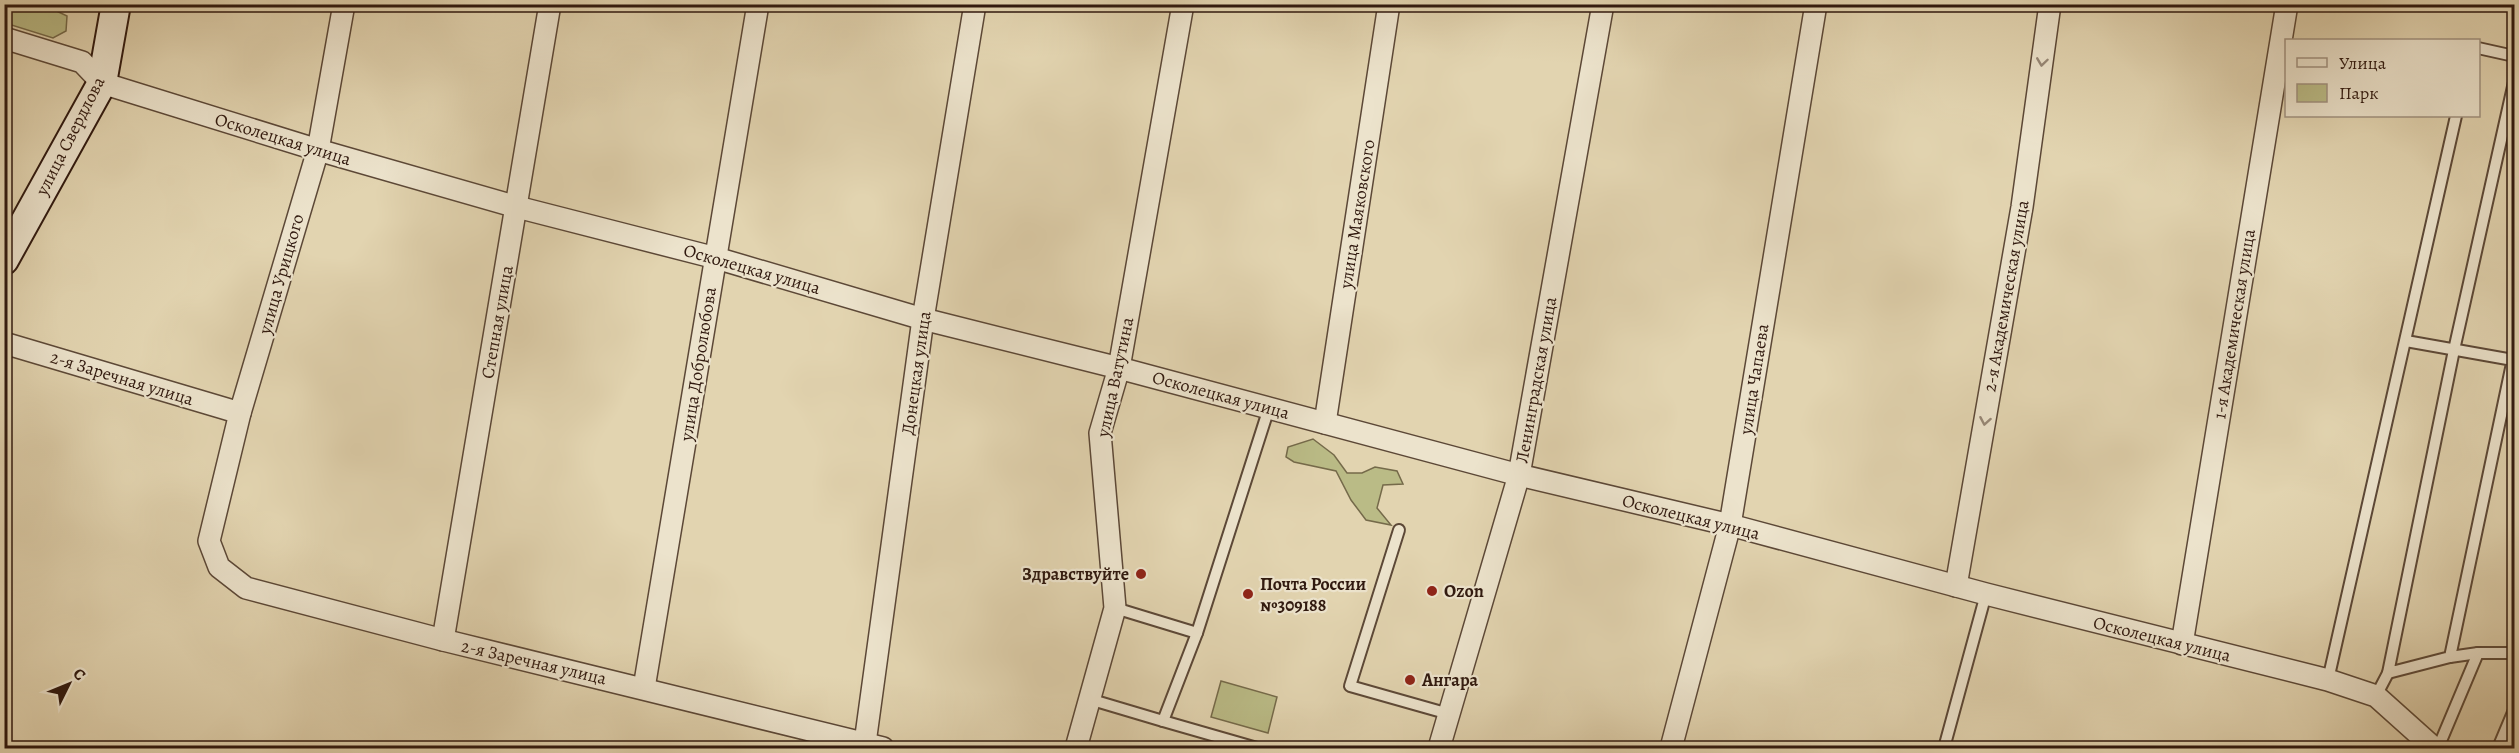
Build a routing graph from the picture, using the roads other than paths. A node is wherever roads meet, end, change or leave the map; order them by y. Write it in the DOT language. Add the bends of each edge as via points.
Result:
graph roads {
  1 [pos="116,4"];
  2 [pos="344,4"];
  3 [pos="550,4"];
  4 [pos="758,4"];
  5 [pos="975,4"];
  6 [pos="1183,4"];
  7 [pos="1389,4"];
  8 [pos="1604,4"];
  9 [pos="1816,4"];
  10 [pos="2050,4"];
  11 [pos="2287,4"];
  12 [pos="4,38"];
  13 [pos="2480,48"];
  14 [pos="2514,56"];
  15 [pos="2514,82"];
  16 [pos="102,83"];
  17 [pos="2456,117"];
  18 [pos="318,150"];
  19 [pos="517,207"];
  20 [pos="716,258"];
  21 [pos="4,260"];
  22 [pos="923,319"];
  23 [pos="2406,341"];
  24 [pos="4,343"];
  25 [pos="2454,350"];
  26 [pos="2514,357"];
  27 [pos="1119,368"];
  28 [pos="1269,408"];
  29 [pos="240,413"];
  30 [pos="1325,423"];
  31 [pos="1519,475"];
  32 [pos="1730,525"];
  33 [pos="1399,530"];
  34 [pos="209,540"];
  35 [pos="1956,586"];
  36 [pos="1986,594"];
  37 [pos="1115,608"];
  38 [pos="1197,633"];
  39 [pos="443,640"];
  40 [pos="2182,644"];
  41 [pos="2514,652"];
  42 [pos="2478,653"];
  43 [pos="2450,657"];
  44 [pos="2388,673"];
  45 [pos="2328,680"];
  46 [pos="644,688"];
  47 [pos="2376,696"];
  48 [pos="1089,699"];
  49 [pos="2514,710"];
  50 [pos="1449,714"];
  51 [pos="1163,721"];
  52 [pos="874,746"];
  53 [pos="1076,748"];
  54 [pos="1257,748"];
  55 [pos="1439,748"];
  56 [pos="1671,748"];
  57 [pos="1944,748"];
  58 [pos="2434,748"];
  59 [pos="2438,748"];
  60 [pos="2498,748"];
  1 -- 16 [label="main road, улица Свердлова"];
  2 -- 18 [label="street, улица Урицкого"];
  3 -- 19 [label="street, Степная улица"];
  4 -- 20 [label="street, улица Добролюбова"];
  5 -- 22 [label="street, Донецкая улица"];
  6 -- 27 [label="street, улица Ватутина"];
  7 -- 30 [label="street, улица Маяковского"];
  8 -- 31 [label="street, Ленинградская улица"];
  9 -- 32 [label="street, улица Чапаева"];
  10 -- 35 [label="street, 2-я Академическая улица, one-way" via="2022,207"];
  11 -- 40 [label="street, 1-я Академическая улица"];
  12 -- 16 [label="street, Осколецкая улица" via="82,62"];
  13 -- 14 [label="lane"];
  15 -- 25 [label="lane"];
  16 -- 18 [label="street, Осколецкая улица"];
  16 -- 21 [label="main road, улица Свердлова"];
  17 -- 23 [label="lane"];
  18 -- 19 [label="street, Осколецкая улица"];
  18 -- 29 [label="street, улица Урицкого"];
  19 -- 20 [label="street, Осколецкая улица"];
  19 -- 39 [label="street, Степная улица"];
  20 -- 22 [label="street, Осколецкая улица"];
  20 -- 46 [label="street, улица Добролюбова"];
  22 -- 27 [label="street, Осколецкая улица"];
  22 -- 52 [label="street, Донецкая улица"];
  23 -- 25 [label="lane"];
  23 -- 45 [label="lane"];
  24 -- 29 [label="street, 2-я Заречная улица"];
  25 -- 26 [label="lane"];
  25 -- 44 [label="lane"];
  26 -- 43 [label="lane"];
  27 -- 28 [label="street, Осколецкая улица"];
  27 -- 37 [label="street, улица Ватутина" via="1100,433"];
  28 -- 30 [label="street, Осколецкая улица"];
  28 -- 38 [label="lane"];
  29 -- 34 [label="street, улица Урицкого"];
  30 -- 31 [label="street, Осколецкая улица"];
  31 -- 32 [label="street, Осколецкая улица"];
  31 -- 50 [label="street, Ленинградская улица"];
  32 -- 35 [label="street, Осколецкая улица"];
  32 -- 56 [label="street, улица Чапаева"];
  33 -- 50 [label="lane" via="1350,686"];
  34 -- 39 [label="street, 2-я Заречная улица" via="219,567 246,588"];
  35 -- 36 [label="street, Осколецкая улица"];
  36 -- 40 [label="street, Осколецкая улица"];
  36 -- 57 [label="lane"];
  37 -- 38 [label="lane"];
  37 -- 48 [label="street, улица Ватутина"];
  38 -- 51 [label="lane"];
  39 -- 46 [label="street, 2-я Заречная улица"];
  40 -- 45 [label="street, Осколецкая улица"];
  41 -- 42 [label="lane"];
  42 -- 43 [label="lane"];
  42 -- 59 [label="lane"];
  43 -- 44 [label="lane"];
  44 -- 47 [label="lane"];
  45 -- 47 [label="street, Осколецкая улица"];
  46 -- 52 [label="street, 2-я Заречная улица"];
  47 -- 58 [label="street, Осколецкая улица"];
  48 -- 51 [label="lane"];
  48 -- 53 [label="street, улица Ватутина"];
  49 -- 60 [label="lane"];
  50 -- 55 [label="street, Ленинградская улица"];
  51 -- 54 [label="lane"];
}
